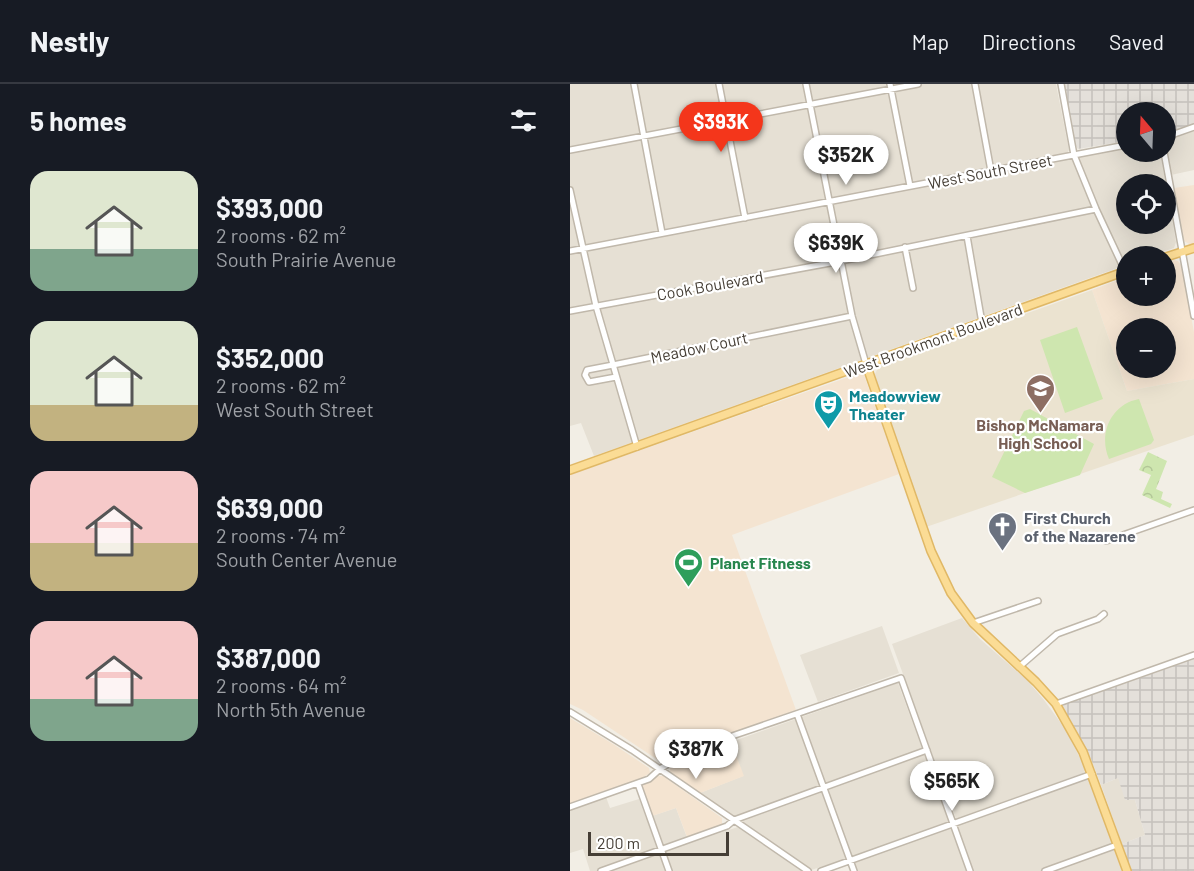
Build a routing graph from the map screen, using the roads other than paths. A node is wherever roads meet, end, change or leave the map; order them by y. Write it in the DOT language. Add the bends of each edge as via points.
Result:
graph roads {
  1 [pos="634,84"];
  2 [pos="719,84"];
  3 [pos="806,84"];
  4 [pos="918,84"];
  5 [pos="975,84"];
  6 [pos="1061,84"];
  7 [pos="890,87"];
  8 [pos="810,105"];
  9 [pos="726,121"];
  10 [pos="1194,127"];
  11 [pos="1176,133"];
  12 [pos="644,136"];
  13 [pos="1116,147"];
  14 [pos="570,150"];
  15 [pos="1074,155"];
  16 [pos="1166,162"];
  17 [pos="991,171"];
  18 [pos="909,186"];
  19 [pos="570,190"];
  20 [pos="830,201"];
  21 [pos="1096,209"];
  22 [pos="745,218"];
  23 [pos="662,233"];
  24 [pos="967,236"];
  25 [pos="905,247"];
  26 [pos="1194,248"];
  27 [pos="583,249"];
  28 [pos="1116,250"];
  29 [pos="570,251"];
  30 [pos="1181,251"];
  31 [pos="1176,253"];
  32 [pos="841,261"];
  33 [pos="1116,275"];
  34 [pos="913,288"];
  35 [pos="596,306"];
  36 [pos="570,311"];
  37 [pos="852,316"];
  38 [pos="1194,316"];
  39 [pos="982,323"];
  40 [pos="866,364"];
  41 [pos="613,365"];
  42 [pos="616,377"];
  43 [pos="637,447"];
  44 [pos="570,470"];
  45 [pos="1194,510"];
  46 [pos="1106,541"];
  47 [pos="1038,601"];
  48 [pos="1104,614"];
  49 [pos="974,623"];
  50 [pos="1194,655"];
  51 [pos="1019,667"];
  52 [pos="1056,704"];
  53 [pos="570,712"];
  54 [pos="797,714"];
  55 [pos="927,750"];
  56 [pos="660,769"];
  57 [pos="1092,774"];
  58 [pos="638,784"];
  59 [pos="824,787"];
  60 [pos="570,807"];
  61 [pos="734,820"];
  62 [pos="953,824"];
  63 [pos="1117,845"];
  64 [pos="662,850"];
  65 [pos="850,860"];
  66 [pos="601,871"];
  67 [pos="669,871"];
  68 [pos="808,871"];
  69 [pos="821,871"];
  70 [pos="854,871"];
  71 [pos="970,871"];
  72 [pos="1045,871"];
  73 [pos="1127,871"];
  1 -- 12 [label="street"];
  2 -- 9 [label="street"];
  3 -- 8 [label="street"];
  4 -- 7 [label="street"];
  5 -- 17 [label="street"];
  6 -- 15 [label="street"];
  7 -- 8 [label="street"];
  7 -- 18 [label="street"];
  8 -- 9 [label="street"];
  8 -- 20 [label="street"];
  9 -- 12 [label="street"];
  9 -- 22 [label="street"];
  10 -- 11 [label="street"];
  12 -- 14 [label="street"];
  12 -- 23 [label="street"];
  13 -- 15 [label="street, West South Street"];
  15 -- 17 [label="street, West South Street"];
  15 -- 21 [label="street"];
  16 -- 30 [label="street"];
  17 -- 18 [label="street, West South Street"];
  18 -- 20 [label="street, West South Street"];
  19 -- 27 [label="street"];
  20 -- 22 [label="street, West South Street"];
  20 -- 32 [label="street"];
  21 -- 24 [label="street, Cook Boulevard"];
  21 -- 28 [label="street"];
  22 -- 23 [label="street, West South Street"];
  23 -- 27 [label="street, West South Street"];
  24 -- 25 [label="street, Cook Boulevard"];
  24 -- 39 [label="street"];
  25 -- 32 [label="street, Cook Boulevard"];
  25 -- 34 [label="street"];
  26 -- 30 [label="main road"];
  27 -- 29 [label="street, West South Street"];
  27 -- 35 [label="street"];
  30 -- 31 [label="main road"];
  30 -- 38 [label="street"];
  32 -- 35 [label="street, Cook Boulevard"];
  32 -- 37 [label="street"];
  33 -- 39 [label="main road, West Brookmont Boulevard"];
  35 -- 36 [label="street, Cook Boulevard"];
  35 -- 41 [label="street"];
  37 -- 40 [label="street"];
  37 -- 41 [label="street, Meadow Court"];
  39 -- 40 [label="main road, West Brookmont Boulevard"];
  40 -- 43 [label="main road, West Brookmont Boulevard"];
  40 -- 49 [label="main road" via="930,551 951,593"];
  41 -- 42 [label="street"];
  41 -- 42 [label="street, Meadow Court" via="592,368 585,375 589,382"];
  42 -- 43 [label="street"];
  43 -- 44 [label="main road, West Brookmont Boulevard"];
  45 -- 46 [label="street"];
  47 -- 49 [label="street"];
  48 -- 51 [label="street" via="1057,633"];
  49 -- 51 [label="main road"];
  50 -- 52 [label="street"];
  51 -- 52 [label="main road"];
  52 -- 57 [label="main road"];
  53 -- 56 [label="street"];
  54 -- 55 [label="street" via="901,678"];
  54 -- 56 [label="street" via="681,756"];
  54 -- 59 [label="street"];
  55 -- 59 [label="street"];
  55 -- 62 [label="street"];
  56 -- 58 [label="street"];
  56 -- 61 [label="street"];
  57 -- 62 [label="street"];
  57 -- 63 [label="main road"];
  58 -- 60 [label="street"];
  58 -- 64 [label="street"];
  59 -- 61 [label="street"];
  59 -- 65 [label="street"];
  61 -- 64 [label="street"];
  61 -- 68 [label="street"];
  62 -- 65 [label="street"];
  62 -- 71 [label="street"];
  63 -- 72 [label="street"];
  63 -- 73 [label="main road"];
  64 -- 66 [label="street"];
  64 -- 67 [label="street"];
  65 -- 69 [label="street"];
  65 -- 70 [label="street"];
}
